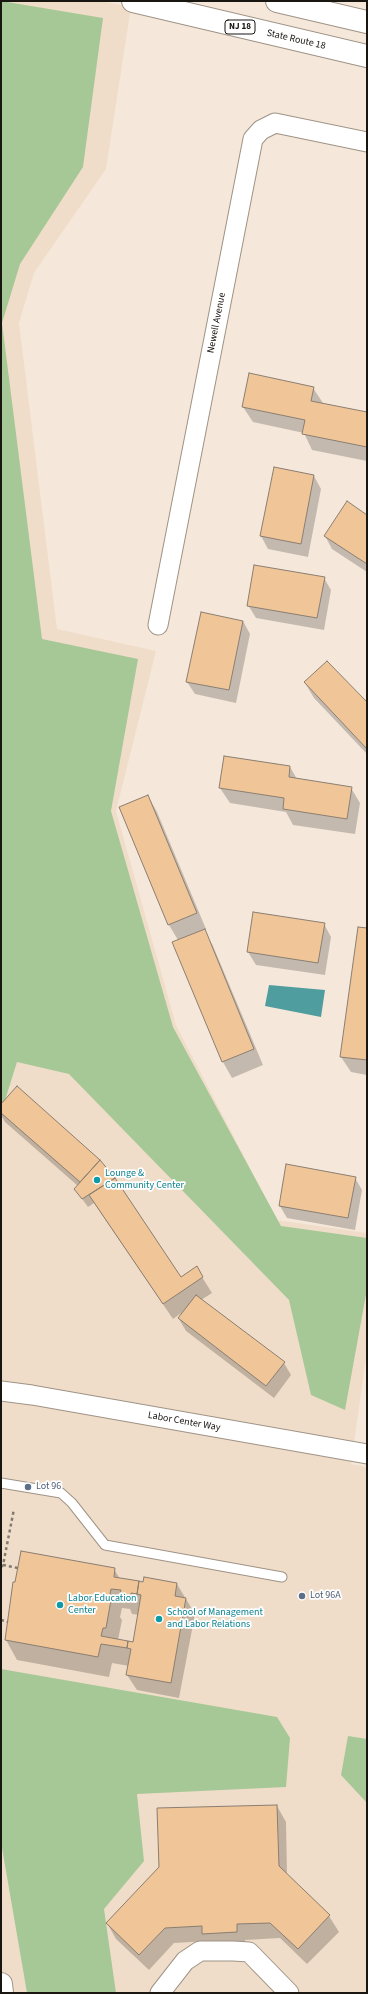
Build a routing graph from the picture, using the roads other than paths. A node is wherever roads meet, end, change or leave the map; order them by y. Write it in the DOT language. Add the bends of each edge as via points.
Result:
graph roads {
  1 [pos="133,1"];
  2 [pos="277,1"];
  3 [pos="367,22"];
  4 [pos="367,56"];
  5 [pos="367,142"];
  6 [pos="158,626"];
  7 [pos="1,1391"];
  8 [pos="367,1454"];
  9 [pos="1,1482"];
  10 [pos="282,1578"];
  11 [pos="1,1984"];
  12 [pos="2,1993"];
  13 [pos="160,1993"];
  14 [pos="289,1993"];
  1 -- 4 [label="main road, State Route 18 / NJ 18"];
  2 -- 3 [label="main road"];
  5 -- 6 [label="street, Newell Avenue" via="275,123 261,130 253,139"];
  7 -- 8 [label="street, Labor Center Way"];
  9 -- 10 [label="lane" via="61,1493 105,1545"];
  11 -- 12 [label="main road"];
  13 -- 14 [label="street" via="185,1961 200,1951 233,1951 249,1952"];
}
